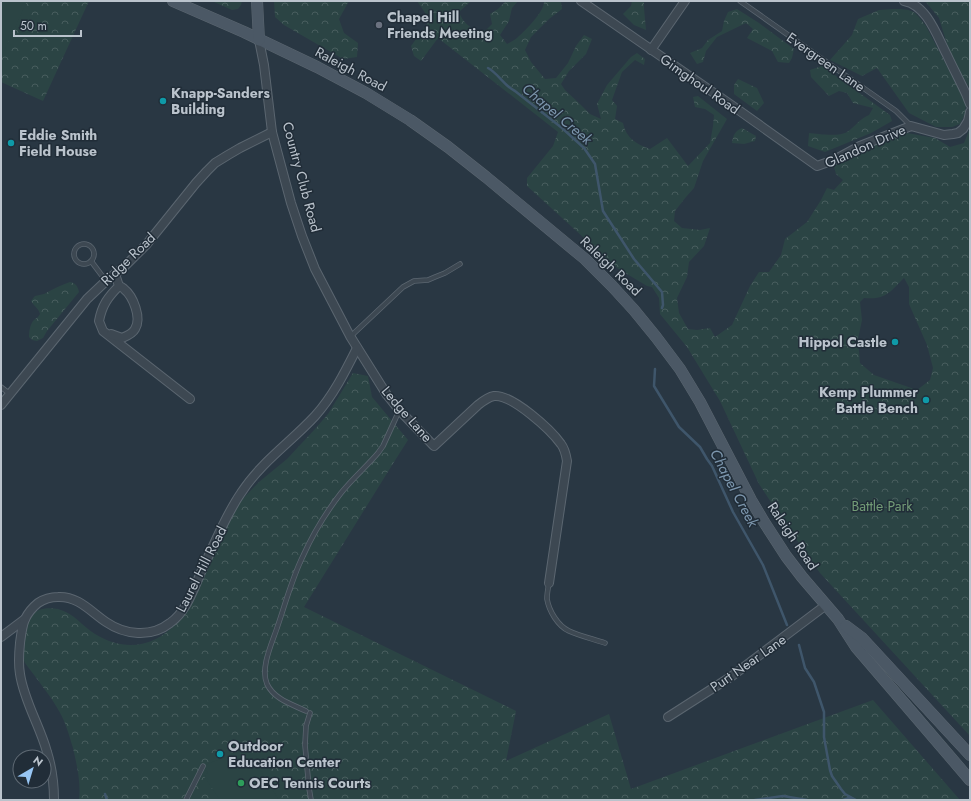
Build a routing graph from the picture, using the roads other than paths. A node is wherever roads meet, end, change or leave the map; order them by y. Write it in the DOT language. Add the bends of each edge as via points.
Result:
graph roads {
  1 [pos="173,1"];
  2 [pos="257,1"];
  3 [pos="581,1"];
  4 [pos="685,1"];
  5 [pos="740,1"];
  6 [pos="904,1"];
  7 [pos="259,40"];
  8 [pos="651,50"];
  9 [pos="970,104"];
  10 [pos="970,112"];
  11 [pos="911,126"];
  12 [pos="272,132"];
  13 [pos="818,166"];
  14 [pos="91,261"];
  15 [pos="460,264"];
  16 [pos="115,274"];
  17 [pos="106,281"];
  18 [pos="119,286"];
  19 [pos="103,331"];
  20 [pos="350,336"];
  21 [pos="357,348"];
  22 [pos="1,387"];
  23 [pos="10,394"];
  24 [pos="190,398"];
  25 [pos="1,405"];
  26 [pos="399,410"];
  27 [pos="549,583"];
  28 [pos="826,605"];
  29 [pos="25,619"];
  30 [pos="838,619"];
  31 [pos="1,637"];
  32 [pos="605,643"];
  33 [pos="668,717"];
  34 [pos="970,755"];
  35 [pos="204,766"];
  36 [pos="970,780"];
  37 [pos="54,800"];
  38 [pos="186,800"];
  39 [pos="311,800"];
  1 -- 7 [label="main road, Raleigh Road"];
  2 -- 7 [label="main road, Country Club Road"];
  3 -- 8 [label="street, Gimghoul Road"];
  4 -- 8 [label="street"];
  5 -- 11 [label="lane, Evergreen Lane" via="896,111"];
  6 -- 9 [label="street" via="911,2 931,23"];
  7 -- 12 [label="street, Country Club Road"];
  7 -- 28 [label="main road, Raleigh Road" via="317,67 410,120 486,177 585,259 638,315 680,369 764,522 786,556"];
  8 -- 13 [label="street, Gimghoul Road"];
  10 -- 11 [label="street, Glandon Drive" via="968,121 958,133 944,136"];
  11 -- 13 [label="street, Glandon Drive"];
  12 -- 16 [label="street, Ridge Road" via="228,155 206,171 146,245"];
  12 -- 20 [label="street, Country Club Road" via="304,243"];
  14 -- 14 [label="lane" via="94,253 92,248 88,244 77,246 74,251 76,260 84,264"];
  14 -- 17 [label="lane"];
  15 -- 20 [label="lane" via="435,278 414,281 403,287"];
  16 -- 17 [label="street, Ridge Road"];
  16 -- 18 [label="street"];
  17 -- 23 [label="street, Ridge Road" via="87,299"];
  18 -- 19 [label="street" via="106,300 100,313 99,321"];
  18 -- 19 [label="street" via="124,288 137,310 138,320 135,329 122,338"];
  19 -- 24 [label="street"];
  20 -- 21 [label="street, Country Club Road"];
  21 -- 26 [label="street, Ledge Lane"];
  21 -- 29 [label="street, Laurel Hill Road" via="325,404 269,459 241,492 187,603 171,623 148,633 128,632 106,622 78,601 65,597 46,598 31,610"];
  22 -- 23 [label="lane"];
  23 -- 25 [label="street, Ridge Road"];
  26 -- 27 [label="street, Ledge Lane" via="434,446 485,399 494,396 505,397 544,426 562,444 567,461"];
  26 -- 39 [label="lane" via="383,446 341,493 302,556 264,668 270,690 308,712 305,745"];
  27 -- 32 [label="lane" via="547,598 560,624 570,631"];
  28 -- 30 [label="main road, Raleigh Road"];
  28 -- 33 [label="street, Purt Near Lane" via="732,676"];
  29 -- 31 [label="street"];
  29 -- 37 [label="street, Laurel Hill Road" via="19,652 20,674 48,753"];
  30 -- 34 [label="main road, Raleigh Road" via="862,638"];
  30 -- 36 [label="main road, Raleigh Road" via="856,647"];
  35 -- 38 [label="lane"];
}
